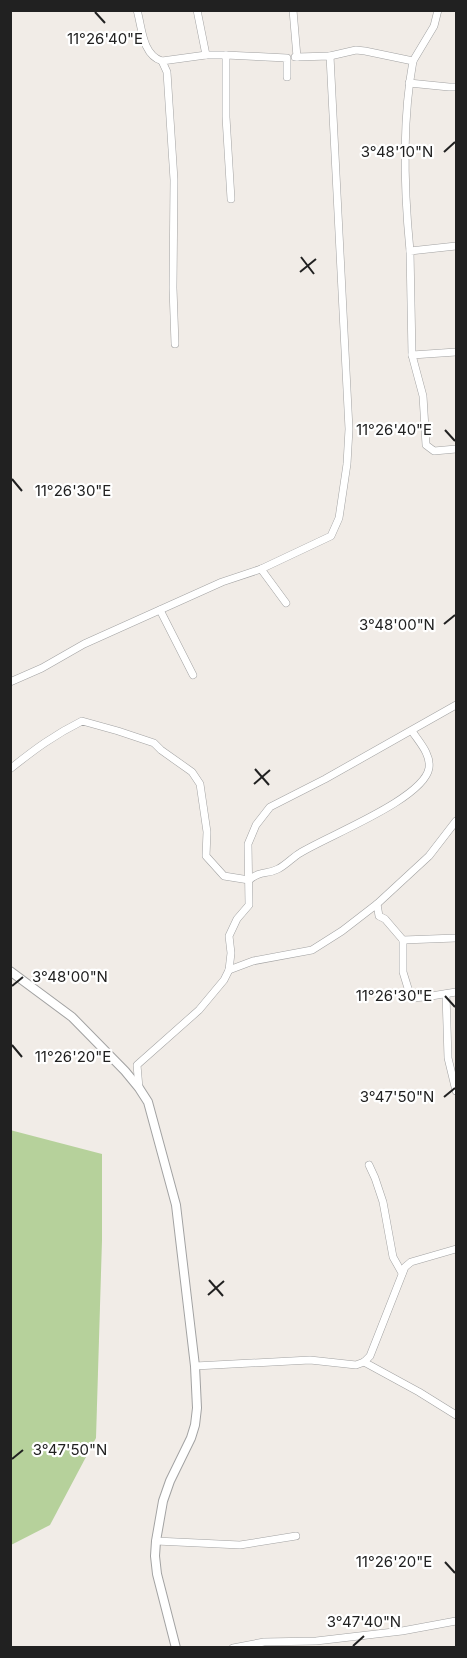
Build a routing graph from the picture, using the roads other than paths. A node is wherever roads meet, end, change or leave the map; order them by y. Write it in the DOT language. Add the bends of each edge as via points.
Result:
graph roads {
  1 [pos="137,10"];
  2 [pos="197,10"];
  3 [pos="293,10"];
  4 [pos="438,10"];
  5 [pos="206,55"];
  6 [pos="226,55"];
  7 [pos="330,56"];
  8 [pos="297,57"];
  9 [pos="287,58"];
  10 [pos="162,61"];
  11 [pos="413,61"];
  12 [pos="287,77"];
  13 [pos="409,83"];
  14 [pos="456,87"];
  15 [pos="231,199"];
  16 [pos="456,246"];
  17 [pos="410,251"];
  18 [pos="175,344"];
  19 [pos="456,352"];
  20 [pos="412,355"];
  21 [pos="456,449"];
  22 [pos="261,569"];
  23 [pos="286,603"];
  24 [pos="160,610"];
  25 [pos="193,675"];
  26 [pos="10,682"];
  27 [pos="456,705"];
  28 [pos="412,731"];
  29 [pos="10,769"];
  30 [pos="456,821"];
  31 [pos="249,880"];
  32 [pos="377,904"];
  33 [pos="456,938"];
  34 [pos="403,940"];
  35 [pos="229,970"];
  36 [pos="10,971"];
  37 [pos="456,992"];
  38 [pos="446,994"];
  39 [pos="140,1088"];
  40 [pos="456,1091"];
  41 [pos="369,1165"];
  42 [pos="456,1249"];
  43 [pos="402,1273"];
  44 [pos="364,1362"];
  45 [pos="195,1366"];
  46 [pos="456,1414"];
  47 [pos="296,1536"];
  48 [pos="156,1541"];
  49 [pos="456,1621"];
  50 [pos="176,1647"];
  51 [pos="233,1647"];
  1 -- 10 [label="street" via="149,51"];
  2 -- 5 [label="street"];
  3 -- 8 [label="street"];
  4 -- 11 [label="street" via="434,26"];
  5 -- 6 [label="street"];
  5 -- 10 [label="street"];
  6 -- 9 [label="street"];
  6 -- 15 [label="street"];
  7 -- 8 [label="street"];
  7 -- 11 [label="street" via="356,50"];
  7 -- 22 [label="street" via="349,429 347,464 339,518 331,536"];
  8 -- 9 [label="street"];
  9 -- 12 [label="street"];
  10 -- 18 [label="street" via="167,72 174,180"];
  11 -- 13 [label="street"];
  13 -- 14 [label="street"];
  13 -- 17 [label="street" via="405,172"];
  16 -- 17 [label="street"];
  17 -- 20 [label="street"];
  19 -- 20 [label="street"];
  20 -- 21 [label="street" via="423,396 426,445 434,451"];
  22 -- 23 [label="street"];
  22 -- 24 [label="street"];
  24 -- 25 [label="street"];
  24 -- 26 [label="street"];
  27 -- 28 [label="street"];
  28 -- 31 [label="street" via="270,807 248,844"];
  28 -- 31 [label="street" via="429,765 427,775 416,788 278,869 256,874"];
  29 -- 31 [label="street" via="50,738 82,721 154,743 192,772 200,784 206,856 224,876"];
  30 -- 32 [label="street" via="429,856"];
  31 -- 35 [label="street" via="249,905 229,936"];
  32 -- 34 [label="street" via="379,916"];
  32 -- 35 [label="street" via="312,950"];
  33 -- 34 [label="street"];
  34 -- 38 [label="street" via="403,972 411,998"];
  35 -- 39 [label="street" via="199,1010 137,1065"];
  36 -- 39 [label="street" via="72,1017"];
  37 -- 38 [label="street"];
  38 -- 40 [label="street" via="448,1058"];
  39 -- 45 [label="street" via="148,1102 176,1205"];
  41 -- 43 [label="street" via="383,1202 393,1257"];
  42 -- 43 [label="street" via="411,1262"];
  43 -- 44 [label="street" via="370,1356"];
  44 -- 45 [label="street" via="356,1365 310,1360"];
  44 -- 46 [label="street"];
  45 -- 48 [label="street" via="195,1425 163,1501"];
  47 -- 48 [label="street" via="240,1545"];
  48 -- 50 [label="street" via="157,1574"];
  49 -- 51 [label="street" via="402,1631"];
}
